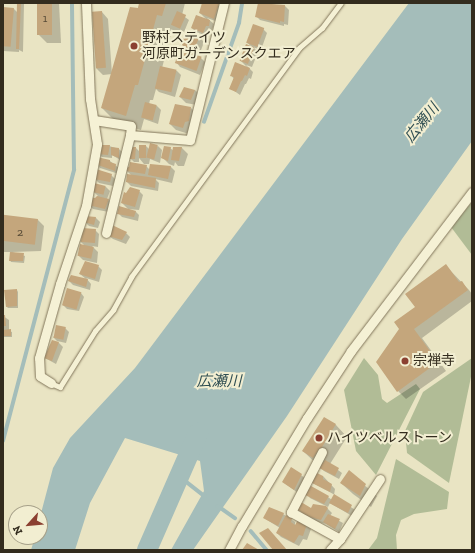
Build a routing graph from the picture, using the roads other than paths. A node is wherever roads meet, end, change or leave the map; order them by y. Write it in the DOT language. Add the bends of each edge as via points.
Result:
graph roads {
  1 [pos="86,3"];
  2 [pos="224,3"];
  3 [pos="341,3"];
  4 [pos="94,120"];
  5 [pos="130,134"];
  6 [pos="472,192"];
  7 [pos="106,233"];
  8 [pos="51,383"];
  9 [pos="322,452"];
  10 [pos="380,479"];
  11 [pos="340,539"];
  12 [pos="229,550"];
  13 [pos="330,550"];
  1 -- 4 [label="street" via="90,98"];
  2 -- 5 [label="street" via="190,140"];
  3 -- 8 [label="lane" via="322,28 299,48 131,277 113,310 95,331 60,387"];
  4 -- 5 [label="street" via="131,126"];
  4 -- 8 [label="street" via="97,144 86,206 39,358 40,376"];
  5 -- 7 [label="street"];
  6 -- 12 [label="street" via="351,351 307,418"];
  9 -- 11 [label="street" via="291,512"];
  10 -- 11 [label="street"];
  11 -- 13 [label="street"];
}
